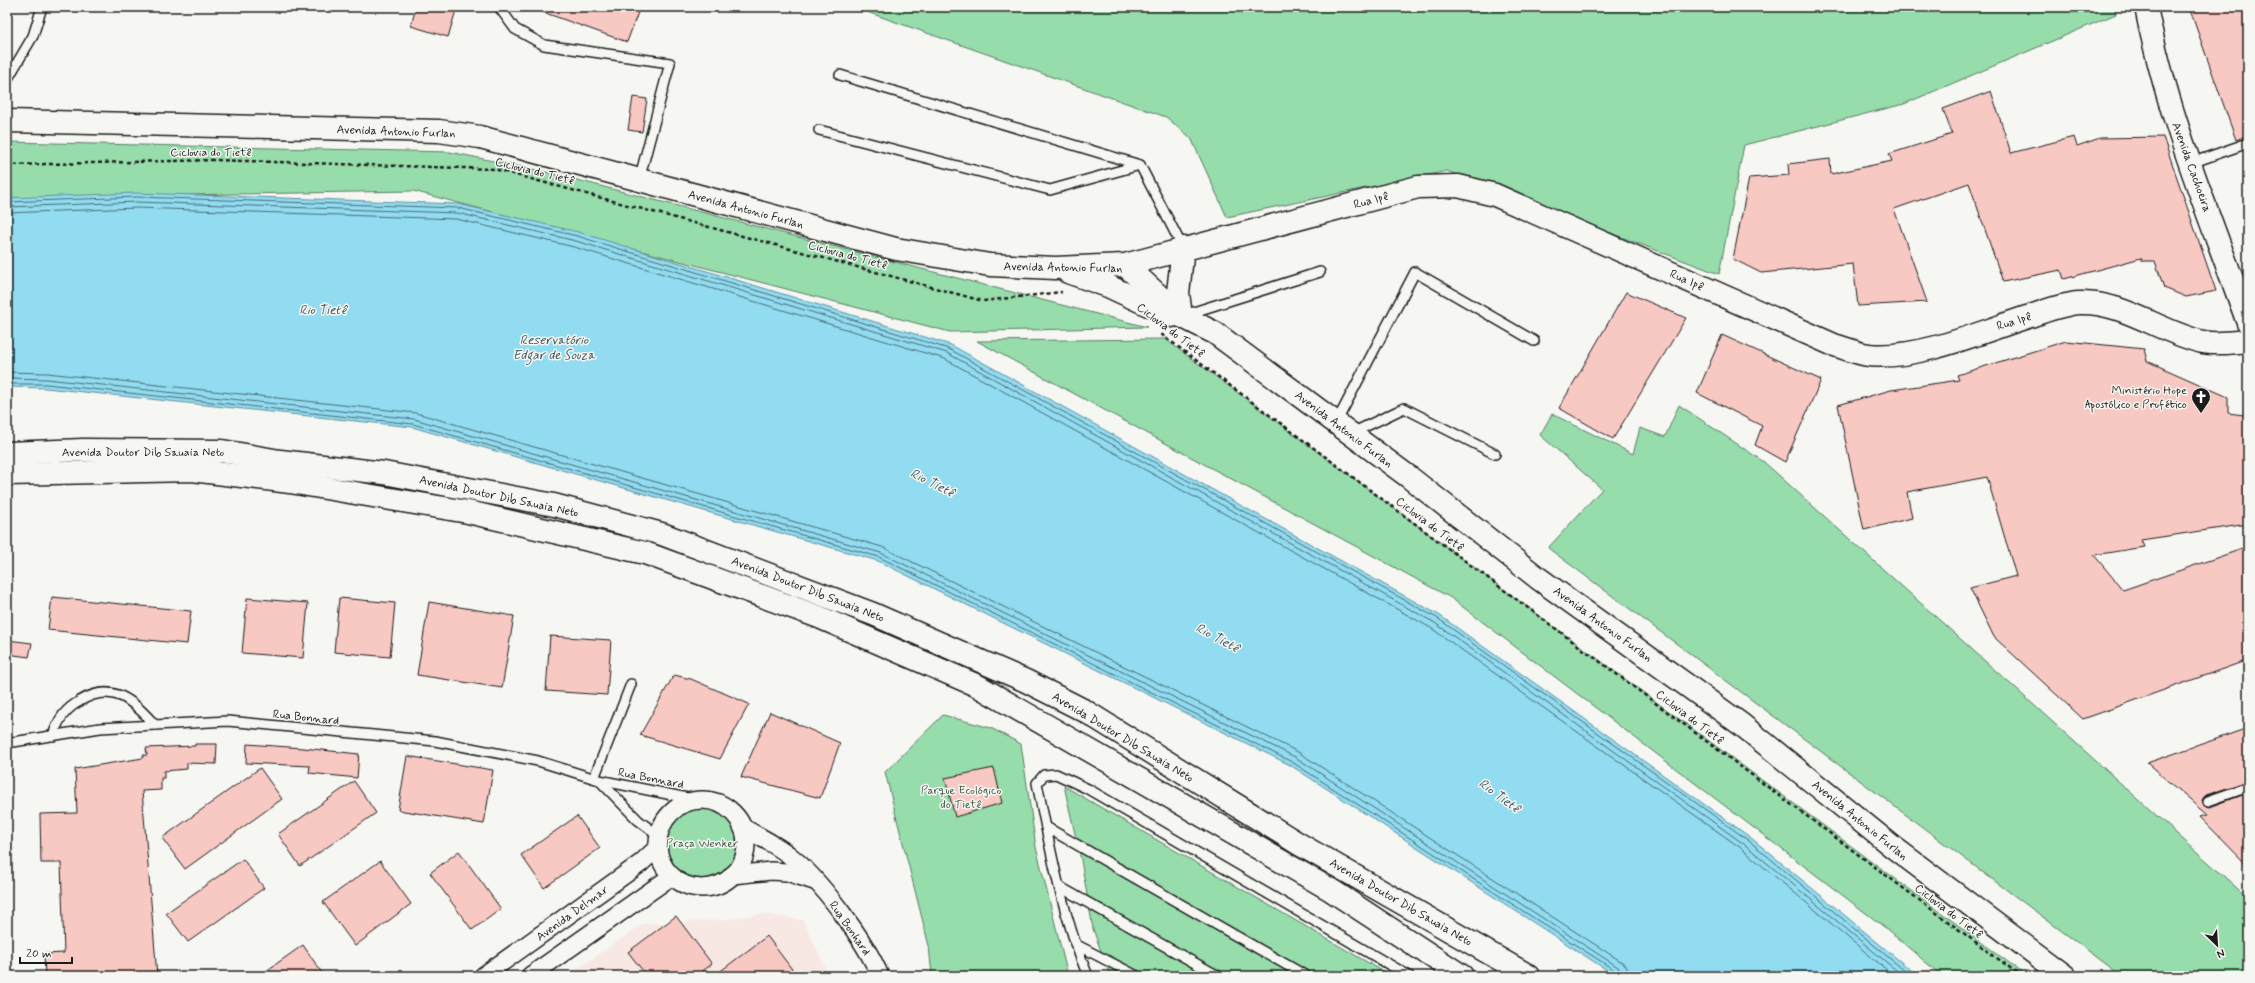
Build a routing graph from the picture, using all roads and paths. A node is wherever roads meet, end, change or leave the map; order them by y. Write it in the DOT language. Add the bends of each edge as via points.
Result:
graph roads {
  1 [pos="42,7"];
  2 [pos="499,7"];
  3 [pos="2146,7"];
  4 [pos="840,75"];
  5 [pos="7,80"];
  6 [pos="7,121"];
  7 [pos="819,130"];
  8 [pos="2248,143"];
  9 [pos="2191,163"];
  10 [pos="7,165"];
  11 [pos="1140,165"];
  12 [pos="639,180"];
  13 [pos="1184,248"];
  14 [pos="1125,266"];
  15 [pos="1055,268"];
  16 [pos="1320,272"];
  17 [pos="1069,294"];
  18 [pos="1181,316"];
  19 [pos="2248,323"];
  20 [pos="1160,333"];
  21 [pos="1215,333"];
  22 [pos="2248,340"];
  23 [pos="1534,341"];
  24 [pos="1344,428"];
  25 [pos="7,453"];
  26 [pos="1495,454"];
  27 [pos="7,474"];
  28 [pos="631,684"];
  29 [pos="155,725"];
  30 [pos="53,736"];
  31 [pos="7,743"];
  32 [pos="597,779"];
  33 [pos="2248,787"];
  34 [pos="697,800"];
  35 [pos="2208,801"];
  36 [pos="742,826"];
  37 [pos="1046,827"];
  38 [pos="658,841"];
  39 [pos="732,875"];
  40 [pos="672,876"];
  41 [pos="816,881"];
  42 [pos="1060,887"];
  43 [pos="1074,944"];
  44 [pos="483,976"];
  45 [pos="530,976"];
  46 [pos="880,976"];
  47 [pos="1088,976"];
  48 [pos="1137,976"];
  49 [pos="1218,976"];
  50 [pos="1306,976"];
  51 [pos="1409,976"];
  52 [pos="1462,976"];
  53 [pos="1529,976"];
  54 [pos="2021,976"];
  55 [pos="2065,976"];
  1 -- 5 [label="lane" via="33,36"];
  2 -- 12 [label="lane" via="515,29 544,45 670,63"];
  3 -- 9 [label="main road, Avenida Cachoeira" via="2171,108"];
  4 -- 11 [label="lane"];
  6 -- 12 [label="main road, Avenida Antonio Furlan" via="439,131 480,137"];
  7 -- 11 [label="lane" via="1050,190"];
  8 -- 9 [label="lane"];
  9 -- 19 [label="main road, Avenida Cachoeira"];
  10 -- 17 [label="path, Ciclovia do Tietê" via="214,160 494,169 983,301 1062,292"];
  11 -- 13 [label="lane"];
  12 -- 15 [label="main road, Avenida Antonio Furlan" via="896,250 990,265"];
  13 -- 14 [label="main road, Rua Ipê"];
  13 -- 18 [label="main road" via="1178,293"];
  13 -- 22 [label="main road, Rua Ipê" via="1418,187 1458,186 1495,195 1834,345 1868,355 1901,355 1923,350 2079,303 2109,306 2174,333 2204,342 2227,343"];
  14 -- 15 [label="main road, Avenida Antonio Furlan"];
  14 -- 18 [label="main road, Avenida Antonio Furlan"];
  15 -- 21 [label="main road" via="1108,286 1137,301"];
  16 -- 18 [label="lane"];
  18 -- 21 [label="main road, Avenida Antonio Furlan"];
  20 -- 54 [label="path, Ciclovia do Tietê"];
  21 -- 24 [label="main road, Avenida Antonio Furlan"];
  23 -- 24 [label="lane" via="1415,272"];
  24 -- 26 [label="lane" via="1404,408"];
  24 -- 55 [label="main road, Avenida Antonio Furlan" via="1538,578 1742,725 1893,847"];
  25 -- 53 [label="main road, Avenida Doutor Dib Sauaia Neto" via="83,450 222,451 399,476 554,505 662,534 873,614 1026,681 1085,711 1299,844"];
  27 -- 52 [label="main road, Avenida Doutor Dib Sauaia Neto" via="192,470 290,482 468,512 645,553 819,617 978,686 1330,890"];
  28 -- 32 [label="lane"];
  29 -- 30 [label="lane, Rua Bonnard" via="100,728"];
  29 -- 30 [label="lane" via="138,707 108,692 91,694 71,706 58,720"];
  29 -- 32 [label="lane, Rua Bonnard" via="228,721 435,741 538,761"];
  30 -- 31 [label="lane, Rua Bonnard"];
  32 -- 34 [label="lane, Rua Bonnard"];
  32 -- 38 [label="lane, Rua Bonnard"];
  33 -- 35 [label="lane"];
  34 -- 36 [label="street" via="711,801 724,806 735,815"];
  34 -- 38 [label="street" via="672,811 663,822"];
  36 -- 39 [label="street" via="746,839 745,852 740,865"];
  36 -- 41 [label="street, Rua Bonhard" via="788,855"];
  37 -- 42 [label="lane"];
  37 -- 50 [label="lane"];
  37 -- 51 [label="lane" via="1037,783 1044,775 1056,774 1088,789"];
  38 -- 40 [label="street" via="664,867"];
  38 -- 44 [label="street, Avenida Delmar" via="641,864"];
  39 -- 40 [label="street" via="721,883 708,887 695,887 682,883"];
  39 -- 41 [label="street" via="787,872"];
  40 -- 45 [label="street"];
  41 -- 46 [label="street, Rua Bonhard" via="855,932"];
  42 -- 43 [label="lane"];
  42 -- 49 [label="lane"];
  43 -- 47 [label="lane"];
  43 -- 48 [label="lane"];
}
